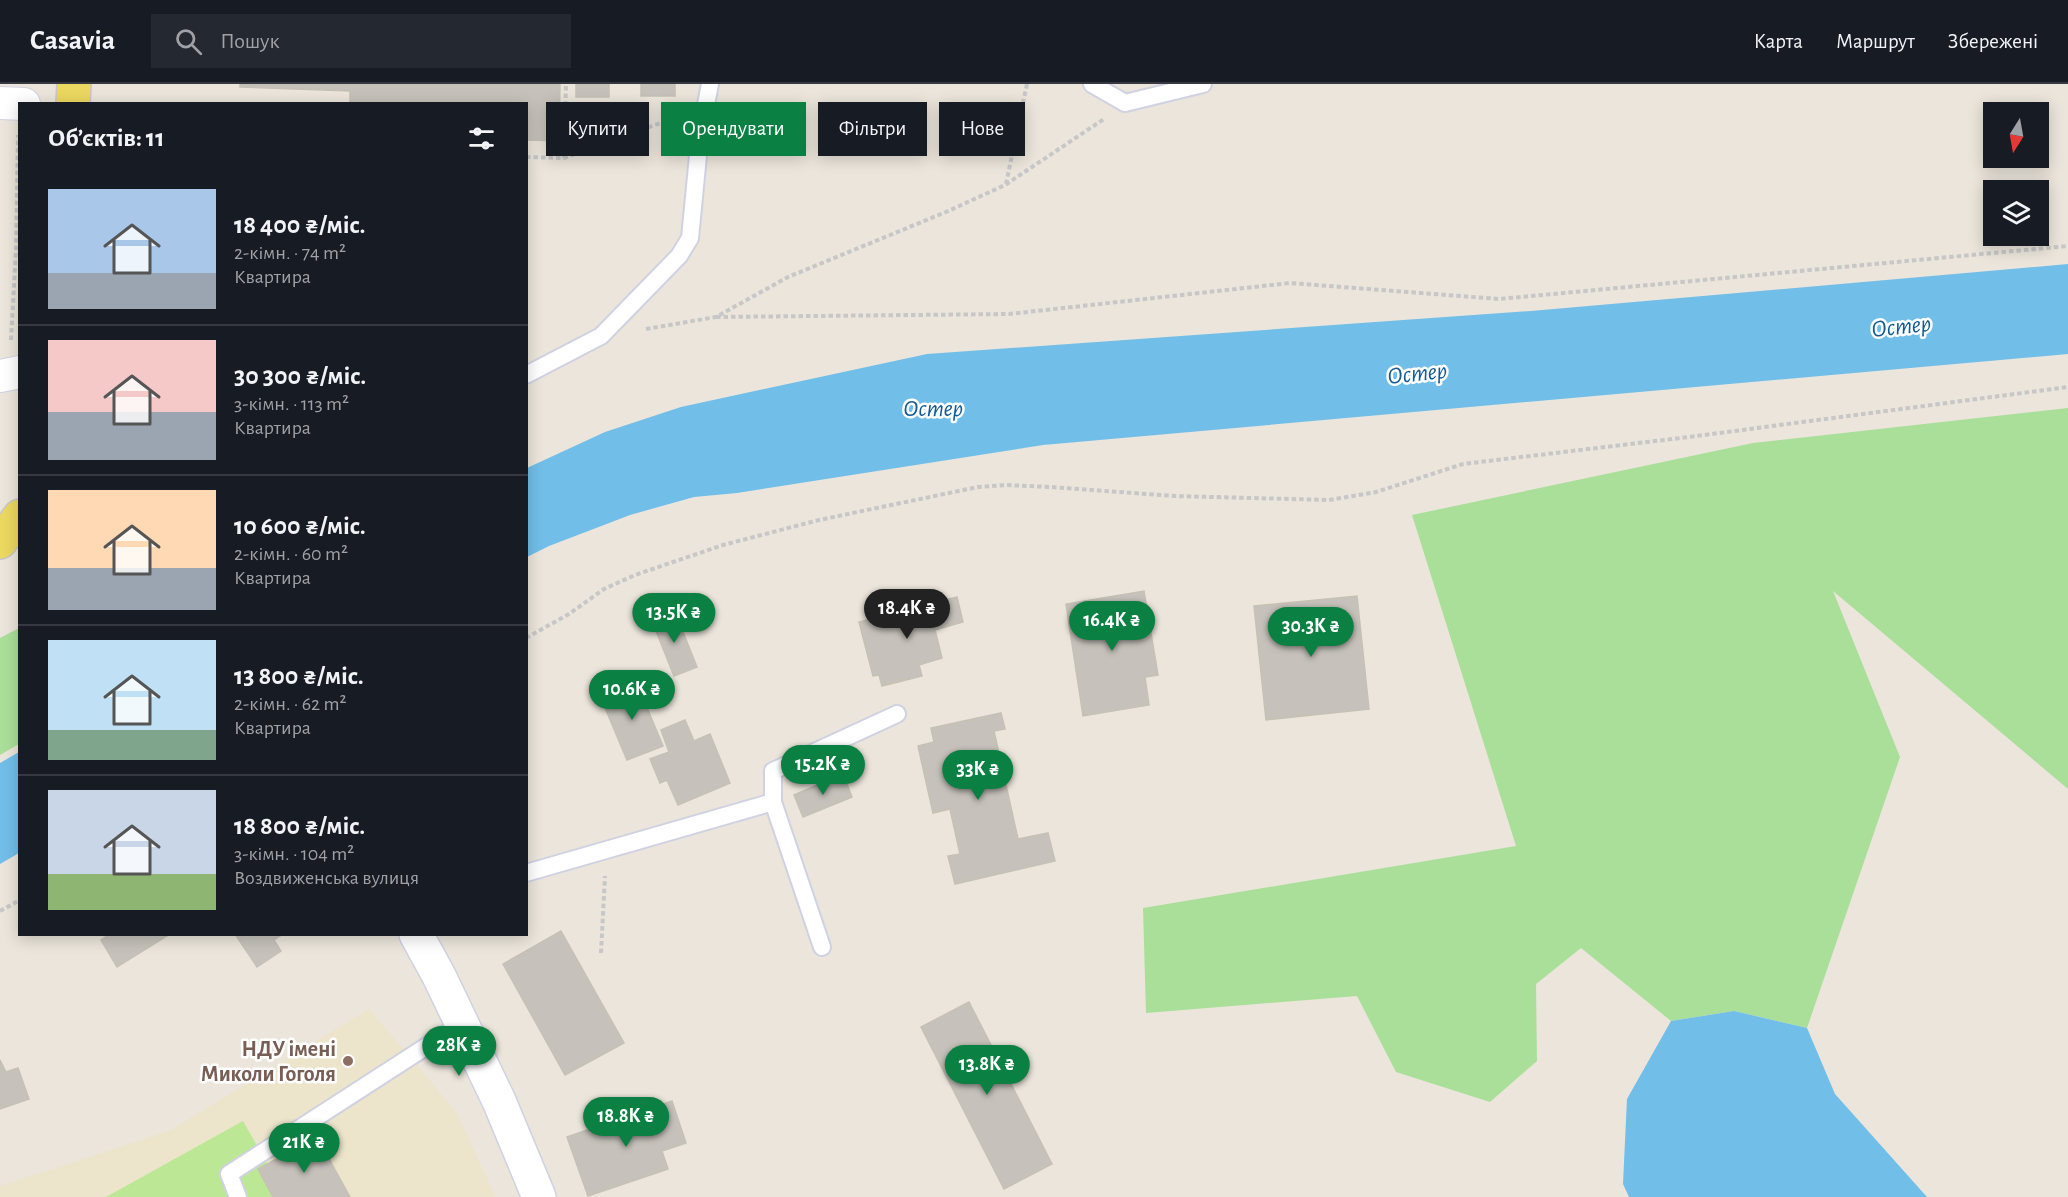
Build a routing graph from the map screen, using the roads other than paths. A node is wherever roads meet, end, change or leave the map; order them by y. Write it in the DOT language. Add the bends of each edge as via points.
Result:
graph roads {
  1 [pos="74,84"];
  2 [pos="710,84"];
  3 [pos="1092,84"];
  4 [pos="1203,84"];
  5 [pos="74,102"];
  6 [pos="528,374"];
  7 [pos="18,519"];
  8 [pos="0,542"];
  9 [pos="897,714"];
  10 [pos="773,802"];
  11 [pos="528,872"];
  12 [pos="417,936"];
  13 [pos="822,947"];
  14 [pos="461,1024"];
  15 [pos="237,1197"];
  16 [pos="539,1197"];
  1 -- 5 [label="main road"];
  2 -- 6 [label="lane" via="700,135 690,238 679,256 601,336"];
  3 -- 4 [label="lane" via="1125,103"];
  7 -- 8 [label="main road"];
  9 -- 10 [label="lane" via="774,771"];
  10 -- 11 [label="lane"];
  10 -- 13 [label="lane"];
  12 -- 14 [label="street"];
  14 -- 15 [label="lane" via="229,1174"];
  14 -- 16 [label="street"];
}
